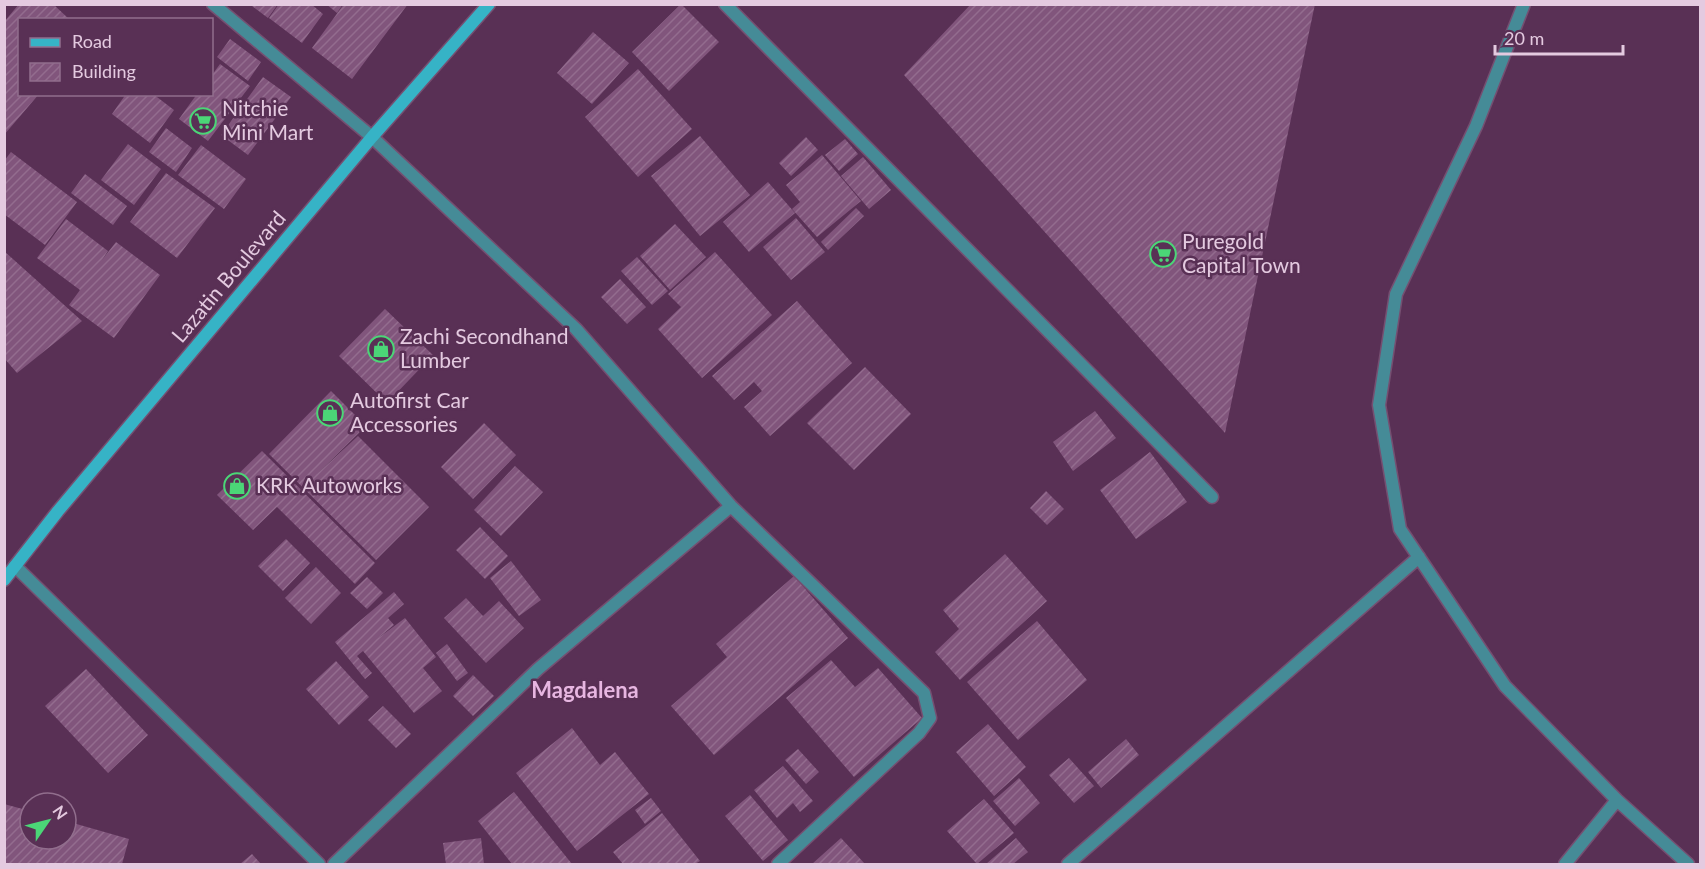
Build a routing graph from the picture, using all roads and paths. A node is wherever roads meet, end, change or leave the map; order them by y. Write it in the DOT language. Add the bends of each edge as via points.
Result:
graph roads {
  1 [pos="213,4"];
  2 [pos="489,4"];
  3 [pos="725,4"];
  4 [pos="1524,4"];
  5 [pos="372,137"];
  6 [pos="1212,497"];
  7 [pos="731,506"];
  8 [pos="1419,557"];
  9 [pos="15,566"];
  10 [pos="4,580"];
  11 [pos="1617,801"];
  12 [pos="319,864"];
  13 [pos="334,864"];
  14 [pos="778,864"];
  15 [pos="1068,864"];
  16 [pos="1565,864"];
  17 [pos="1688,864"];
  1 -- 5 [label="street"];
  2 -- 5 [label="main road, Lazatin Boulevard"];
  3 -- 6 [label="street"];
  4 -- 8 [label="street" via="1476,126 1396,294 1379,405 1400,529"];
  5 -- 7 [label="street" via="576,329"];
  5 -- 9 [label="main road, Lazatin Boulevard"];
  7 -- 13 [label="street" via="538,669"];
  7 -- 14 [label="street" via="924,693 930,718 919,733"];
  8 -- 11 [label="street" via="1505,686"];
  8 -- 15 [label="street"];
  9 -- 10 [label="main road, Lazatin Boulevard"];
  9 -- 12 [label="street"];
  11 -- 16 [label="street"];
  11 -- 17 [label="street"];
}
